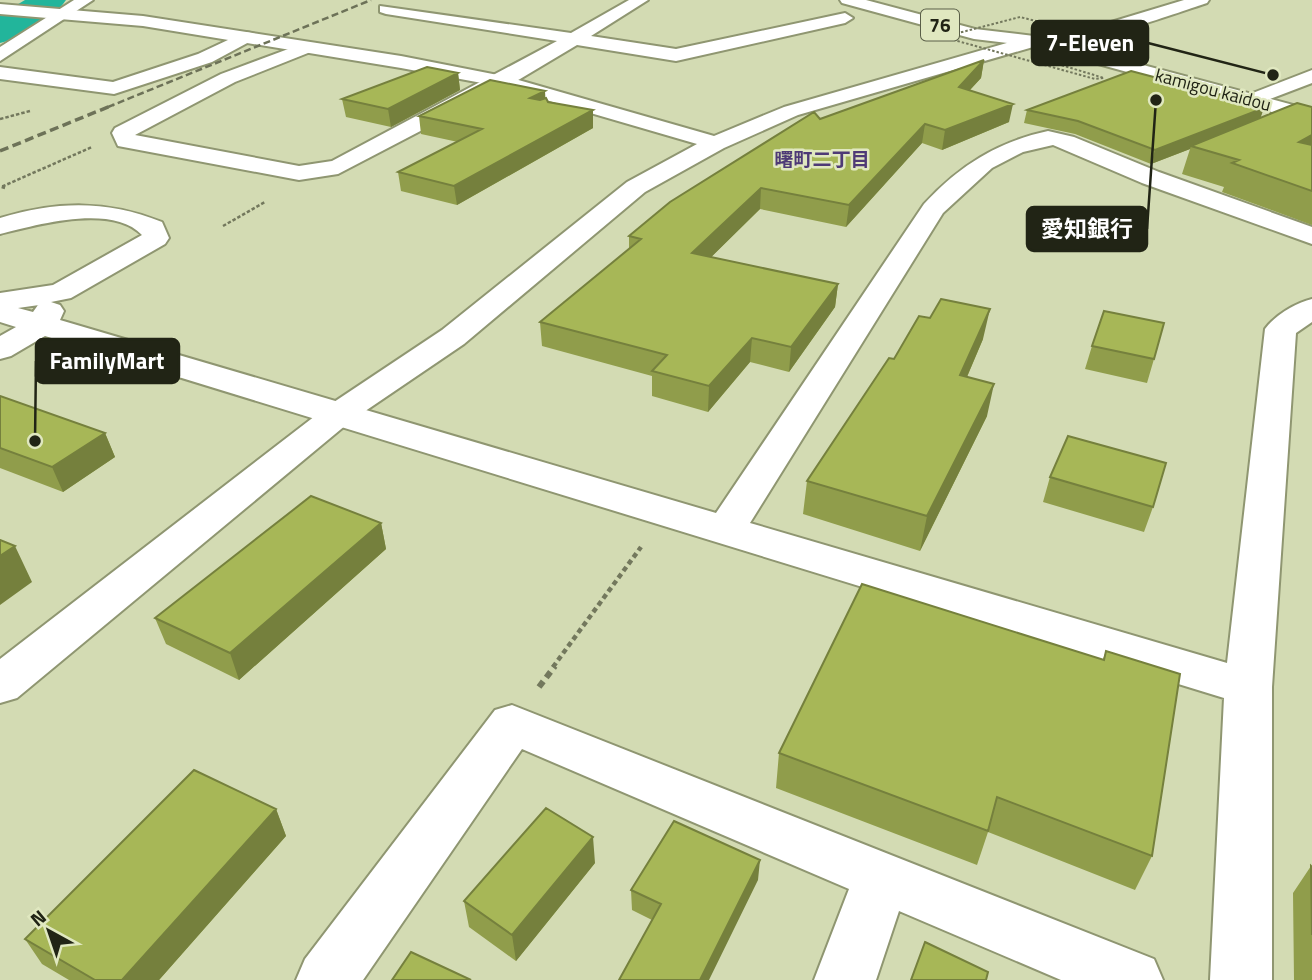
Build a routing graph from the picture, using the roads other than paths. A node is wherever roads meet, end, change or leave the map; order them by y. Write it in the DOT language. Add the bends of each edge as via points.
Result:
graph roads {
  1 [pos="85,0"];
  2 [pos="405,0"];
  3 [pos="848,0"];
  4 [pos="901,0"];
  5 [pos="1145,0"];
  6 [pos="1201,0"];
  7 [pos="610,1"];
  8 [pos="637,2"];
  9 [pos="812,6"];
  10 [pos="4,9"];
  11 [pos="69,13"];
  12 [pos="1094,14"];
  13 [pos="1068,21"];
  14 [pos="245,37"];
  15 [pos="576,40"];
  16 [pos="1034,41"];
  17 [pos="307,47"];
  18 [pos="0,55"];
  19 [pos="0,73"];
  20 [pos="1312,76"];
  21 [pos="501,81"];
  22 [pos="1252,100"];
  23 [pos="1306,115"];
  24 [pos="1268,127"];
  25 [pos="716,142"];
  26 [pos="1184,162"];
  27 [pos="1148,177"];
  28 [pos="0,226"];
  29 [pos="1312,236"];
  30 [pos="61,292"];
  31 [pos="0,302"];
  32 [pos="1312,307"];
  33 [pos="0,312"];
  34 [pos="44,323"];
  35 [pos="0,349"];
  36 [pos="340,413"];
  37 [pos="726,528"];
  38 [pos="0,685"];
  39 [pos="1248,687"];
  40 [pos="882,876"];
  41 [pos="327,980"];
  42 [pos="845,980"];
  43 [pos="1132,980"];
  44 [pos="1241,980"];
  1 -- 11 [label="street"];
  2 -- 15 [label="street" via="386,9"];
  3 -- 16 [label="street, 76" via="974,34"];
  4 -- 16 [label="street, 76" via="1004,26"];
  5 -- 12 [label="street"];
  6 -- 16 [label="street" via="1079,37"];
  7 -- 8 [label="street"];
  8 -- 15 [label="street"];
  9 -- 15 [label="street" via="845,18 686,55"];
  10 -- 11 [label="street"];
  11 -- 14 [label="street"];
  11 -- 18 [label="street"];
  13 -- 16 [label="street" via="1043,28"];
  14 -- 17 [label="street"];
  14 -- 19 [label="street" via="205,58 114,88"];
  15 -- 21 [label="street"];
  16 -- 22 [label="street, kamigou kaidou / 76"];
  16 -- 25 [label="street" via="791,111"];
  17 -- 21 [label="street"];
  17 -- 21 [label="street" via="228,78 123,132 126,141 299,173 338,167"];
  20 -- 22 [label="street"];
  21 -- 25 [label="street"];
  22 -- 23 [label="street, kamigou kaidou / 76"];
  23 -- 24 [label="street"];
  25 -- 36 [label="street" via="636,187 453,337"];
  26 -- 27 [label="street"];
  27 -- 29 [label="street"];
  27 -- 37 [label="street" via="1051,137 1025,144 956,182 933,209"];
  28 -- 30 [label="street" via="74,209 138,220 153,228 156,238 143,248"];
  30 -- 31 [label="street"];
  30 -- 34 [label="street"];
  32 -- 39 [label="street" via="1281,329"];
  33 -- 34 [label="street"];
  34 -- 35 [label="street"];
  34 -- 36 [label="street"];
  36 -- 37 [label="street"];
  36 -- 38 [label="street"];
  37 -- 39 [label="street"];
  39 -- 44 [label="street"];
  40 -- 41 [label="street" via="512,724"];
  40 -- 42 [label="street"];
  40 -- 43 [label="street"];
}
